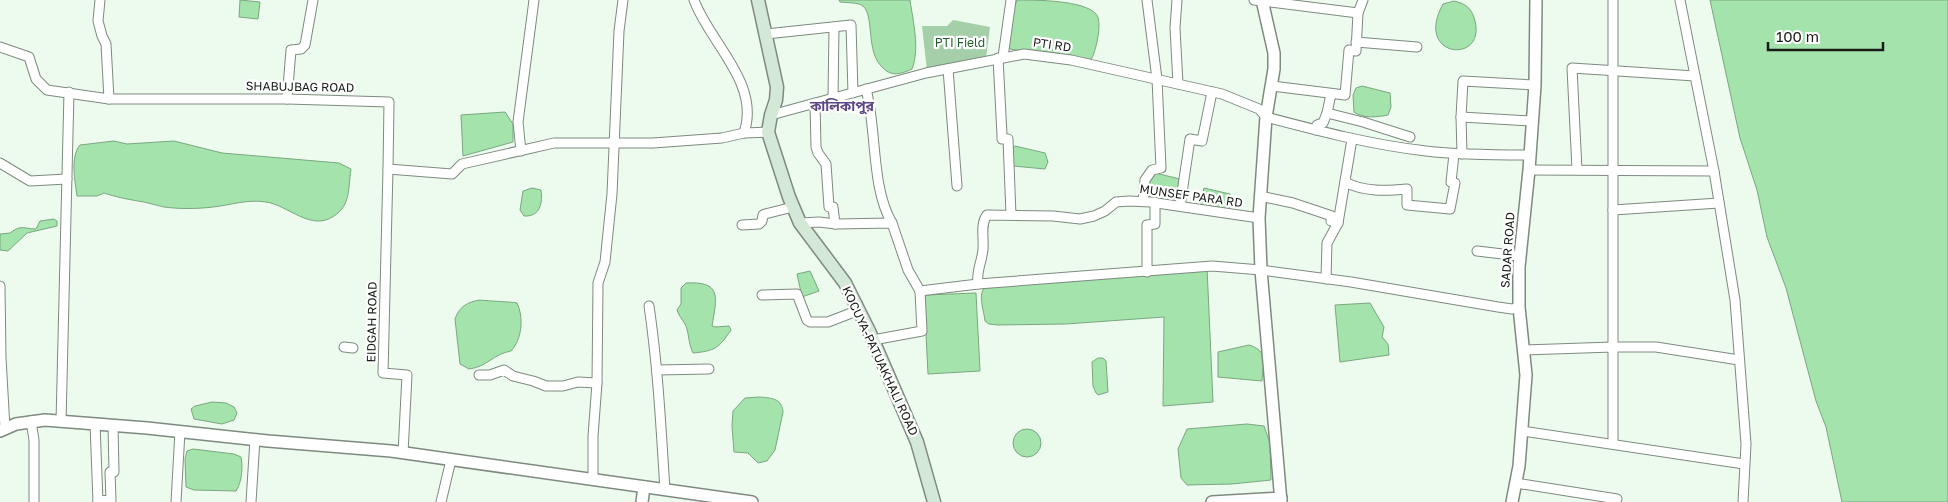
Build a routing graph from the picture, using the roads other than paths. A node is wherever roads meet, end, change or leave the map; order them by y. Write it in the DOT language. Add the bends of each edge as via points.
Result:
graph roads {
  1 [pos="100,0"];
  2 [pos="313,0"];
  3 [pos="534,0"];
  4 [pos="623,0"];
  5 [pos="694,0"];
  6 [pos="758,0"];
  7 [pos="1011,0"];
  8 [pos="1147,0"];
  9 [pos="1177,0"];
  10 [pos="1259,0"];
  11 [pos="1363,0"];
  12 [pos="1536,0"];
  13 [pos="1613,0"];
  14 [pos="1680,0"];
  15 [pos="1358,12"];
  16 [pos="834,27"];
  17 [pos="766,34"];
  18 [pos="1356,42"];
  19 [pos="0,47"];
  20 [pos="1417,47"];
  21 [pos="1000,57"];
  22 [pos="948,69"];
  23 [pos="1612,70"];
  24 [pos="1695,76"];
  25 [pos="1156,79"];
  26 [pos="1178,84"];
  27 [pos="1535,85"];
  28 [pos="1272,86"];
  29 [pos="866,89"];
  30 [pos="69,92"];
  31 [pos="1212,92"];
  32 [pos="853,93"];
  33 [pos="1331,94"];
  34 [pos="832,98"];
  35 [pos="109,99"];
  36 [pos="286,99"];
  37 [pos="815,103"];
  38 [pos="1327,113"];
  39 [pos="770,115"];
  40 [pos="1266,117"];
  41 [pos="1460,118"];
  42 [pos="1532,121"];
  43 [pos="1316,130"];
  44 [pos="768,132"];
  45 [pos="744,133"];
  46 [pos="1410,137"];
  47 [pos="1352,139"];
  48 [pos="614,143"];
  49 [pos="521,151"];
  50 [pos="1458,154"];
  51 [pos="1529,156"];
  52 [pos="0,163"];
  53 [pos="388,169"];
  54 [pos="1528,170"];
  55 [pos="1577,170"];
  56 [pos="1613,170"];
  57 [pos="1714,170"];
  58 [pos="67,179"];
  59 [pos="1345,182"];
  60 [pos="957,186"];
  61 [pos="1260,196"];
  62 [pos="1143,201"];
  63 [pos="1155,202"];
  64 [pos="1720,203"];
  65 [pos="1180,206"];
  66 [pos="793,207"];
  67 [pos="1613,210"];
  68 [pos="1011,215"];
  69 [pos="1259,218"];
  70 [pos="800,223"];
  71 [pos="892,223"];
  72 [pos="1338,223"];
  73 [pos="835,224"];
  74 [pos="742,226"];
  75 [pos="1477,251"];
  76 [pos="1520,256"];
  77 [pos="1261,270"];
  78 [pos="1147,272"];
  79 [pos="1326,279"];
  80 [pos="978,284"];
  81 [pos="0,286"];
  82 [pos="920,291"];
  83 [pos="762,295"];
  84 [pos="649,306"];
  85 [pos="1519,307"];
  86 [pos="858,310"];
  87 [pos="873,340"];
  88 [pos="1613,346"];
  89 [pos="1524,350"];
  90 [pos="1739,360"];
  91 [pos="709,369"];
  92 [pos="657,370"];
  93 [pos="479,375"];
  94 [pos="597,383"];
  95 [pos="31,421"];
  96 [pos="61,422"];
  97 [pos="95,424"];
  98 [pos="113,426"];
  99 [pos="3,429"];
  100 [pos="180,431"];
  101 [pos="1522,431"];
  102 [pos="255,439"];
  103 [pos="1612,444"];
  104 [pos="403,452"];
  105 [pos="451,460"];
  106 [pos="1744,464"];
  107 [pos="593,480"];
  108 [pos="1516,483"];
  109 [pos="644,486"];
  110 [pos="665,490"];
  111 [pos="1617,499"];
  112 [pos="1281,500"];
  113 [pos="98,501"];
  114 [pos="34,502"];
  115 [pos="176,502"];
  116 [pos="251,502"];
  117 [pos="441,502"];
  118 [pos="642,502"];
  119 [pos="752,502"];
  120 [pos="934,502"];
  121 [pos="1212,502"];
  122 [pos="1512,502"];
  123 [pos="1743,502"];
  1 -- 35 [label="street" via="98,21 106,44"];
  2 -- 36 [label="street" via="305,45 291,50"];
  3 -- 49 [label="street" via="518,122"];
  4 -- 48 [label="street"];
  5 -- 45 [label="street" via="739,78 748,121"];
  6 -- 17 [label="main road, KOCUYA-PATUAKHALI ROAD"];
  7 -- 21 [label="street"];
  8 -- 25 [label="street"];
  9 -- 26 [label="street"];
  10 -- 15 [label="street"];
  10 -- 28 [label="street" via="1274,53"];
  11 -- 15 [label="street"];
  12 -- 27 [label="street, SADAR ROAD"];
  13 -- 23 [label="street"];
  14 -- 24 [label="street"];
  15 -- 18 [label="street"];
  16 -- 17 [label="street"];
  16 -- 32 [label="street" via="852,25"];
  16 -- 34 [label="street"];
  17 -- 39 [label="main road, KOCUYA-PATUAKHALI ROAD" via="777,87"];
  18 -- 20 [label="street"];
  18 -- 33 [label="street" via="1356,51 1349,50 1345,95"];
  19 -- 30 [label="street, SHABUJBAG ROAD" via="29,58 36,79 47,90"];
  21 -- 22 [label="street, PTI RD"];
  21 -- 25 [label="street, PTI RD" via="1024,54 1071,60"];
  21 -- 68 [label="street" via="1002,139 1008,139"];
  22 -- 29 [label="street, PTI RD"];
  22 -- 60 [label="street"];
  23 -- 24 [label="street"];
  23 -- 55 [label="street" via="1572,68"];
  23 -- 56 [label="street"];
  24 -- 57 [label="street"];
  25 -- 26 [label="street, PTI RD"];
  25 -- 62 [label="street" via="1161,168 1152,170 1145,180"];
  26 -- 31 [label="street, PTI RD"];
  27 -- 41 [label="street" via="1463,81"];
  27 -- 42 [label="street, SADAR ROAD"];
  28 -- 33 [label="street"];
  28 -- 40 [label="street"];
  29 -- 32 [label="street, PTI RD"];
  29 -- 71 [label="street" via="881,200"];
  30 -- 35 [label="street, SHABUJBAG ROAD"];
  30 -- 58 [label="street"];
  31 -- 40 [label="street, PTI RD" via="1250,104"];
  31 -- 65 [label="street" via="1202,140 1190,139"];
  32 -- 34 [label="street, PTI RD"];
  33 -- 38 [label="street"];
  34 -- 37 [label="street, PTI RD"];
  35 -- 36 [label="street, SHABUJBAG ROAD"];
  36 -- 53 [label="street, SHABUJBAG ROAD" via="389,102"];
  37 -- 39 [label="street, PTI RD"];
  37 -- 73 [label="street" via="816,147 826,164 829,207 833,207"];
  38 -- 43 [label="street"];
  38 -- 46 [label="street"];
  39 -- 44 [label="main road, KOCUYA-PATUAKHALI ROAD"];
  40 -- 43 [label="street"];
  40 -- 61 [label="street"];
  41 -- 42 [label="street"];
  41 -- 50 [label="street"];
  42 -- 51 [label="street, SADAR ROAD"];
  43 -- 47 [label="street"];
  44 -- 45 [label="street"];
  44 -- 66 [label="main road, KOCUYA-PATUAKHALI ROAD"];
  45 -- 48 [label="street" via="689,141"];
  47 -- 50 [label="street"];
  47 -- 59 [label="street"];
  48 -- 49 [label="street" via="554,143"];
  48 -- 94 [label="street" via="606,255 598,283"];
  49 -- 53 [label="street" via="462,164 452,174"];
  50 -- 51 [label="street"];
  50 -- 59 [label="street" via="1451,182 1456,183 1450,209 1407,205 1407,189 1383,191"];
  51 -- 54 [label="street, SADAR ROAD"];
  52 -- 58 [label="street" via="30,181"];
  53 -- 104 [label="street, EIDGAH ROAD" via="383,373 407,375"];
  54 -- 55 [label="street"];
  54 -- 76 [label="street, SADAR ROAD"];
  55 -- 56 [label="street"];
  56 -- 57 [label="street"];
  56 -- 67 [label="street"];
  57 -- 64 [label="street"];
  58 -- 96 [label="street"];
  59 -- 72 [label="street"];
  61 -- 69 [label="street"];
  61 -- 72 [label="street" via="1332,216 1331,221"];
  62 -- 63 [label="street, MUNSEF PARA RD"];
  62 -- 68 [label="street, MUNSEF PARA RD" via="1116,202 1105,212 1080,219"];
  63 -- 65 [label="street, MUNSEF PARA RD"];
  63 -- 78 [label="street" via="1155,224 1147,226"];
  64 -- 67 [label="street"];
  64 -- 90 [label="street" via="1736,300"];
  65 -- 69 [label="street, MUNSEF PARA RD"];
  66 -- 70 [label="main road, KOCUYA-PATUAKHALI ROAD"];
  66 -- 74 [label="street" via="765,214 759,224"];
  67 -- 88 [label="street"];
  68 -- 80 [label="street, MUNSEF PARA RD" via="987,215 984,219"];
  69 -- 77 [label="street"];
  70 -- 73 [label="street"];
  70 -- 86 [label="main road, KOCUYA-PATUAKHALI ROAD" via="845,283"];
  71 -- 73 [label="street"];
  71 -- 82 [label="street" via="908,270"];
  72 -- 79 [label="street" via="1327,242"];
  75 -- 76 [label="street"];
  76 -- 85 [label="street, SADAR ROAD"];
  77 -- 78 [label="street" via="1212,266"];
  77 -- 79 [label="street"];
  77 -- 112 [label="street"];
  78 -- 80 [label="street"];
  79 -- 85 [label="street" via="1498,307"];
  80 -- 82 [label="street"];
  81 -- 99 [label="street"];
  82 -- 87 [label="street" via="922,331"];
  83 -- 86 [label="street" via="797,294 810,322 828,322"];
  84 -- 92 [label="street"];
  85 -- 89 [label="street, SADAR ROAD"];
  86 -- 87 [label="main road, KOCUYA-PATUAKHALI ROAD"];
  87 -- 120 [label="main road, KOCUYA-PATUAKHALI ROAD" via="917,442"];
  88 -- 89 [label="street"];
  88 -- 90 [label="street" via="1656,347"];
  88 -- 103 [label="street"];
  89 -- 101 [label="street, SADAR ROAD" via="1526,375"];
  90 -- 106 [label="street" via="1746,444"];
  91 -- 92 [label="street"];
  92 -- 110 [label="street"];
  93 -- 94 [label="street" via="504,370 512,376 546,386"];
  94 -- 107 [label="street"];
  95 -- 96 [label="street"];
  95 -- 99 [label="street"];
  95 -- 114 [label="street"];
  96 -- 97 [label="street"];
  97 -- 98 [label="street"];
  97 -- 113 [label="street"];
  98 -- 100 [label="street"];
  98 -- 113 [label="street" via="112,500"];
  100 -- 102 [label="street"];
  100 -- 115 [label="street"];
  101 -- 103 [label="street"];
  101 -- 108 [label="street, SADAR ROAD"];
  102 -- 104 [label="street"];
  102 -- 116 [label="street"];
  103 -- 106 [label="street"];
  104 -- 105 [label="street"];
  105 -- 107 [label="street"];
  105 -- 117 [label="street"];
  106 -- 123 [label="street"];
  107 -- 109 [label="street"];
  108 -- 111 [label="street"];
  108 -- 122 [label="street, SADAR ROAD"];
  109 -- 110 [label="street"];
  109 -- 118 [label="street"];
  110 -- 119 [label="street"];
  112 -- 121 [label="street"];
}
